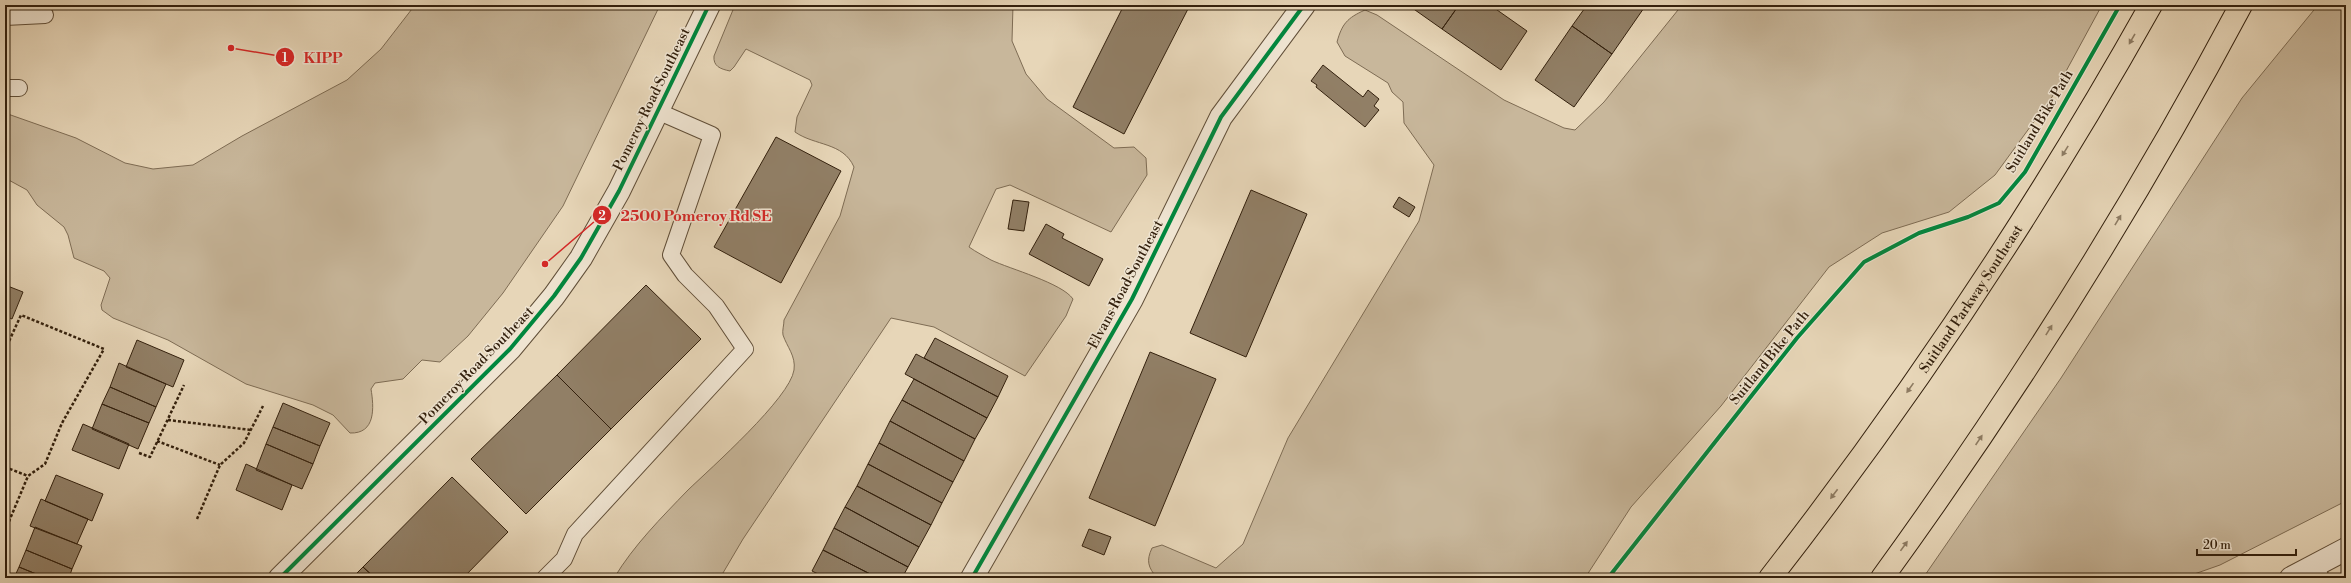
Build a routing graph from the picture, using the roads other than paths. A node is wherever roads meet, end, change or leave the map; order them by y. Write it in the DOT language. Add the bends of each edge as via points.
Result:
graph roads {
  1 [pos="708,5"];
  2 [pos="1304,5"];
  3 [pos="2151,5"];
  4 [pos="2241,5"];
  5 [pos="45,14"];
  6 [pos="5,17"];
  7 [pos="657,111"];
  8 [pos="2346,549"];
  9 [pos="2318,572"];
  10 [pos="280,578"];
  11 [pos="545,578"];
  12 [pos="972,578"];
  13 [pos="1770,578"];
  14 [pos="1882,578"];
  15 [pos="2291,578"];
  1 -- 7 [label="street, Pomeroy Road Southeast"];
  2 -- 12 [label="street, Elvans Road Southeast" via="1221,117 1132,299"];
  3 -- 13 [label="highway, Suitland Parkway Southeast, one-way" via="2059,161 1932,357 1884,426"];
  14 -- 4 [label="highway, one-way" via="2013,389 2099,252"];
  5 -- 6 [label="lane"];
  7 -- 10 [label="street, Pomeroy Road Southeast" via="597,232 542,313 510,349"];
  7 -- 11 [label="lane" via="712,136 671,255 716,306 745,350 575,534 564,559"];
  8 -- 9 [label="street"];
  9 -- 15 [label="street"];
}
